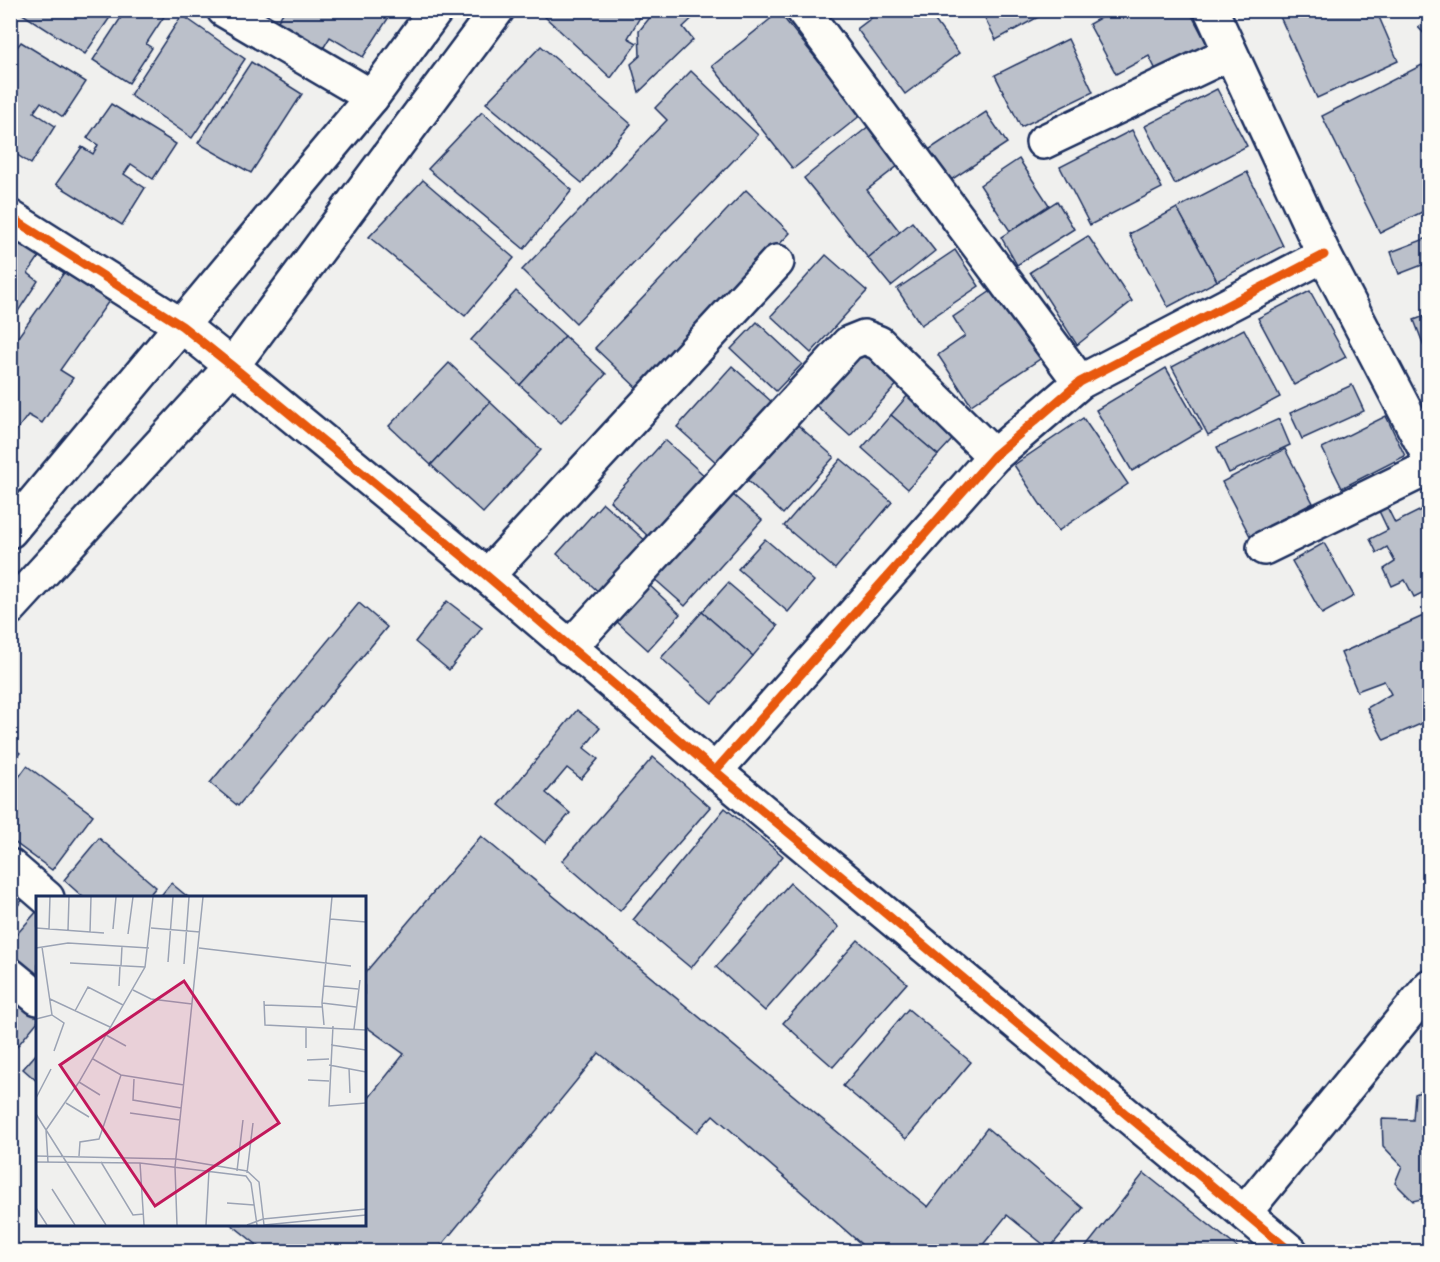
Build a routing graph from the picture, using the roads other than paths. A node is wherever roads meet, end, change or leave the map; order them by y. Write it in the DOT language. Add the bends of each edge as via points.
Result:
graph roads {
  1 [pos="224,10"];
  2 [pos="436,10"];
  3 [pos="497,10"];
  4 [pos="804,10"];
  5 [pos="1210,10"];
  6 [pos="1230,53"];
  7 [pos="372,97"];
  8 [pos="1043,142"];
  9 [pos="10,217"];
  10 [pos="1324,255"];
  11 [pos="777,262"];
  12 [pos="182,326"];
  13 [pos="232,366"];
  14 [pos="1080,382"];
  15 [pos="994,456"];
  16 [pos="1430,458"];
  17 [pos="1430,467"];
  18 [pos="10,531"];
  19 [pos="1264,548"];
  20 [pos="487,576"];
  21 [pos="10,608"];
  22 [pos="569,648"];
  23 [pos="715,771"];
  24 [pos="10,866"];
  25 [pos="46,896"];
  26 [pos="10,975"];
  27 [pos="1430,986"];
  28 [pos="36,996"];
  29 [pos="1245,1212"];
  30 [pos="1291,1251"];
  1 -- 7 [label="street"];
  2 -- 7 [label="street"];
  3 -- 13 [label="street"];
  4 -- 14 [label="street"];
  5 -- 6 [label="street"];
  6 -- 8 [label="street"];
  6 -- 10 [label="street"];
  7 -- 12 [label="street"];
  9 -- 12 [label="street"];
  10 -- 14 [label="street"];
  10 -- 16 [label="street"];
  11 -- 20 [label="street"];
  12 -- 13 [label="street"];
  12 -- 18 [label="street"];
  13 -- 20 [label="street"];
  13 -- 21 [label="street"];
  14 -- 15 [label="street"];
  15 -- 22 [label="street" via="879,344 864,337 849,343"];
  15 -- 23 [label="street"];
  17 -- 19 [label="street"];
  20 -- 22 [label="street"];
  22 -- 23 [label="street"];
  23 -- 29 [label="street"];
  24 -- 25 [label="street"];
  26 -- 28 [label="street"];
  27 -- 29 [label="street"];
  29 -- 30 [label="street"];
}
